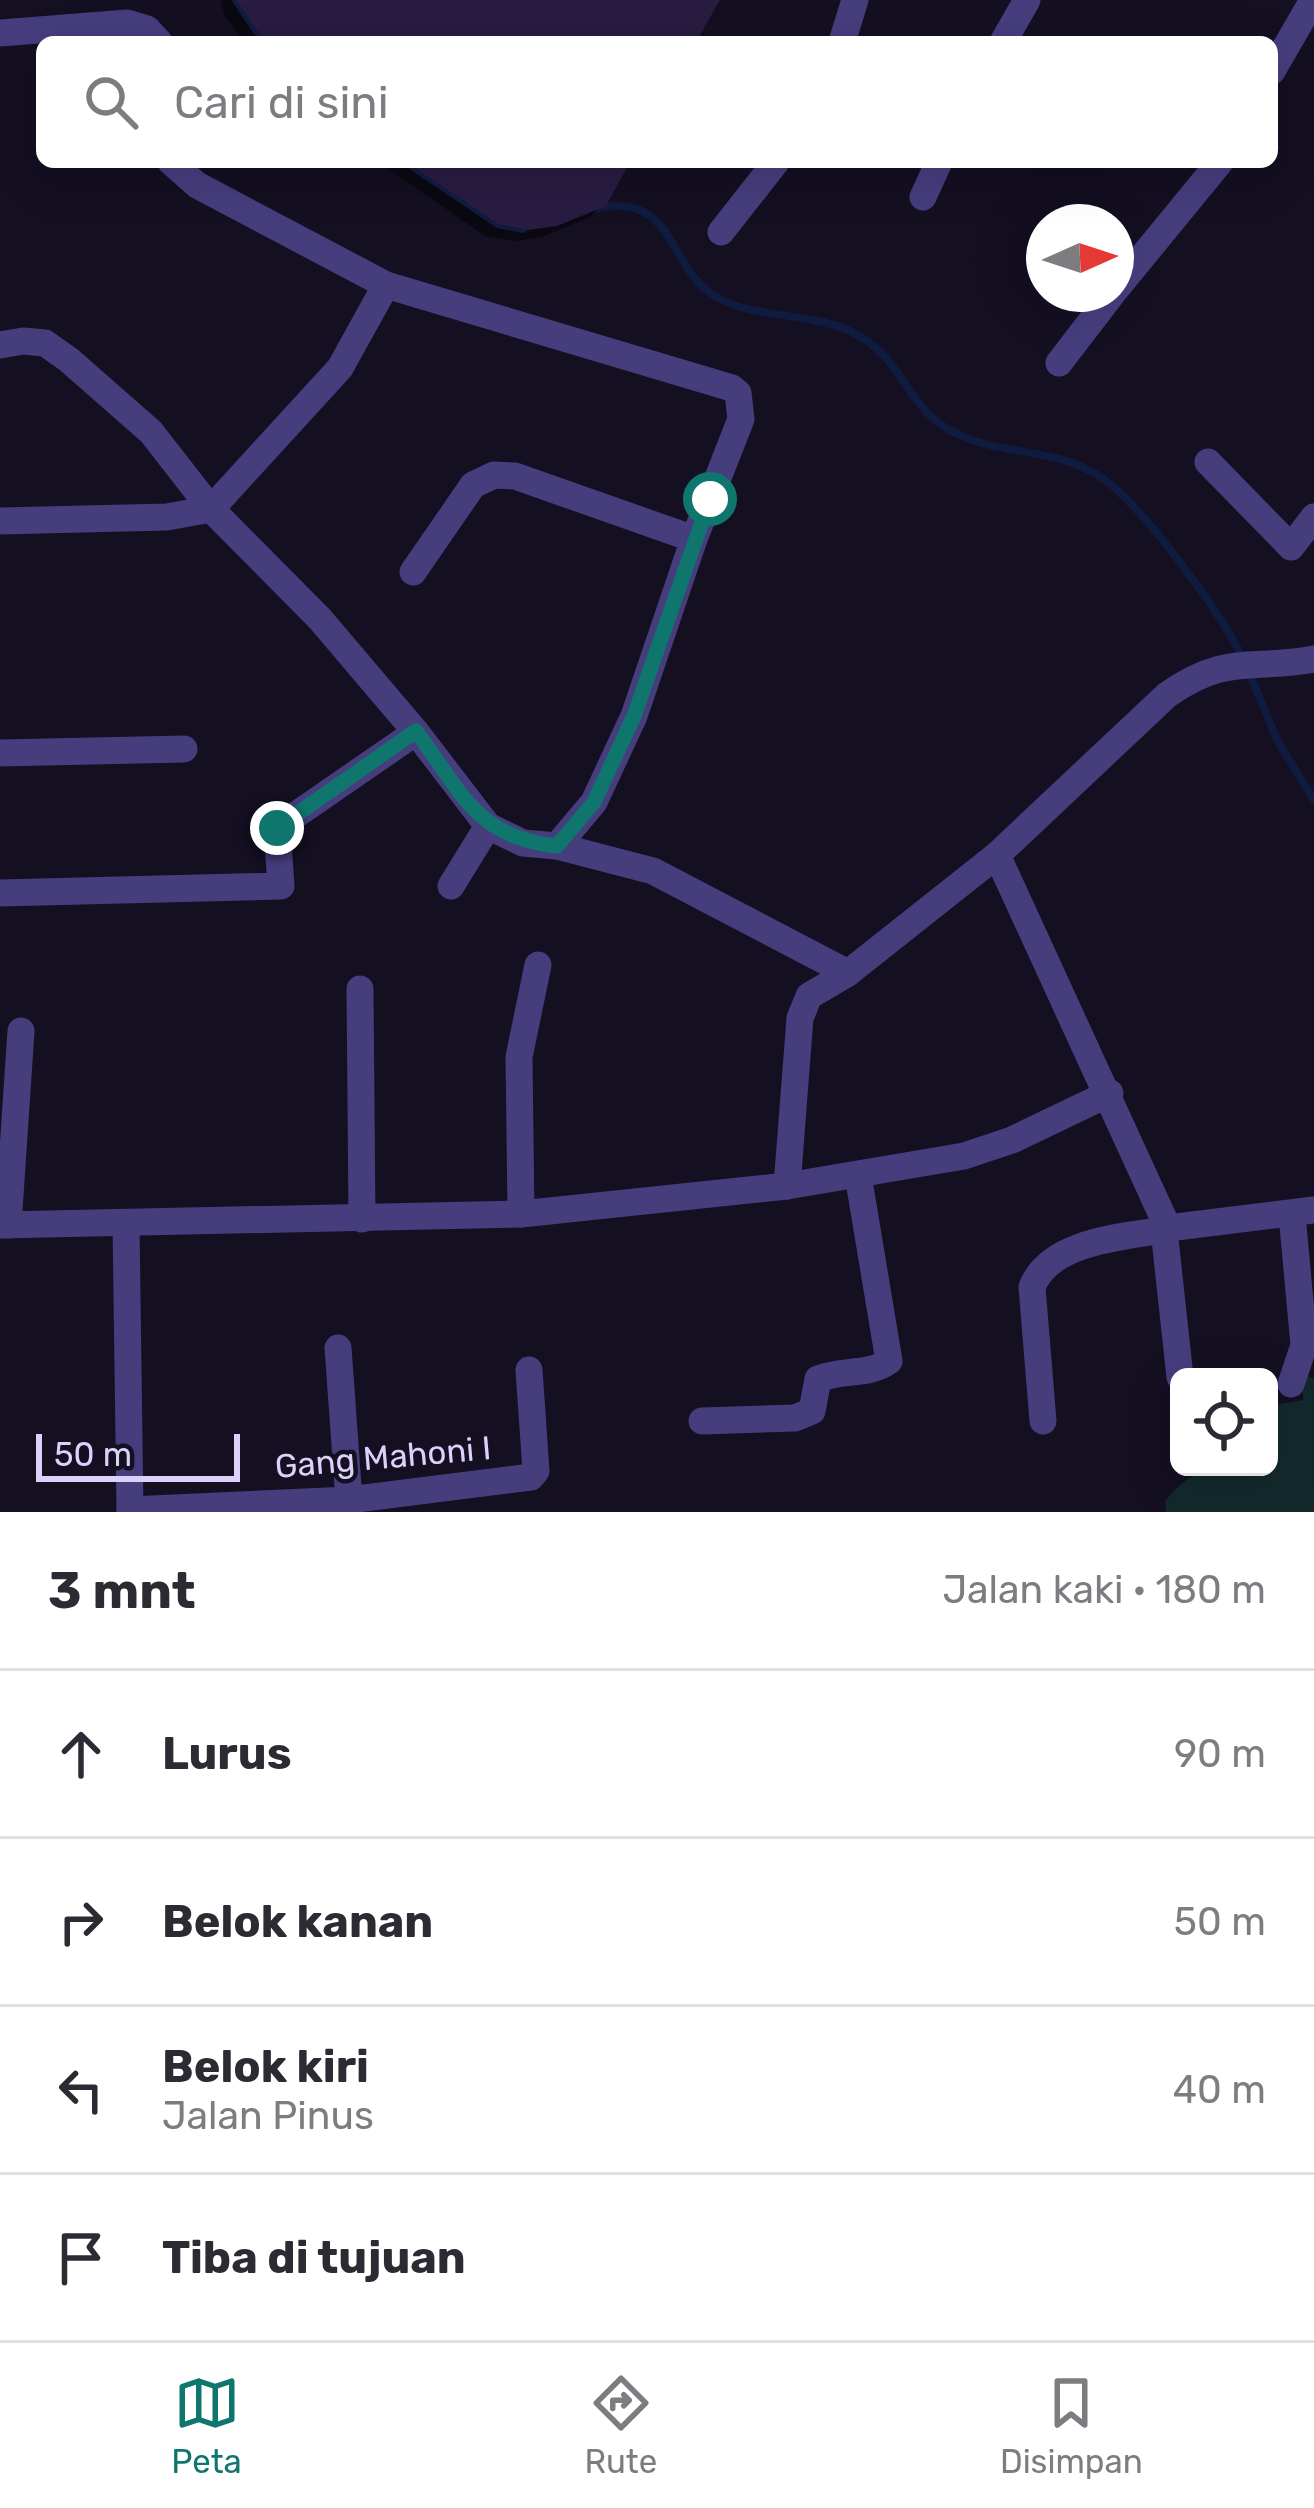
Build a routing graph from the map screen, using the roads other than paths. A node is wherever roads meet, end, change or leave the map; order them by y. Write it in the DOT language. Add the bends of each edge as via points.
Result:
graph roads {
  1 [pos="855,0"];
  2 [pos="1027,0"];
  3 [pos="1313,0"];
  4 [pos="0,33"];
  5 [pos="153,36"];
  6 [pos="844,36"];
  7 [pos="1006,36"];
  8 [pos="1278,61"];
  9 [pos="178,168"];
  10 [pos="771,168"];
  11 [pos="936,168"];
  12 [pos="1215,168"];
  13 [pos="923,197"];
  14 [pos="721,232"];
  15 [pos="1134,267"];
  16 [pos="386,285"];
  17 [pos="1098,312"];
  18 [pos="0,345"];
  19 [pos="1059,363"];
  20 [pos="1208,462"];
  21 [pos="211,509"];
  22 [pos="1314,517"];
  23 [pos="0,521"];
  24 [pos="694,539"];
  25 [pos="413,572"];
  26 [pos="1306,661"];
  27 [pos="416,731"];
  28 [pos="184,749"];
  29 [pos="0,753"];
  30 [pos="488,826"];
  31 [pos="557,846"];
  32 [pos="997,855"];
  33 [pos="451,886"];
  34 [pos="0,893"];
  35 [pos="538,965"];
  36 [pos="848,973"];
  37 [pos="361,989"];
  38 [pos="21,1031"];
  39 [pos="1110,1093"];
  40 [pos="858,1174"];
  41 [pos="787,1186"];
  42 [pos="1303,1213"];
  43 [pos="521,1214"];
  44 [pos="362,1219"];
  45 [pos="126,1224"];
  46 [pos="4,1225"];
  47 [pos="1166,1229"];
  48 [pos="338,1348"];
  49 [pos="1179,1368"];
  50 [pos="529,1370"];
  51 [pos="1291,1384"];
  52 [pos="702,1420"];
  53 [pos="1043,1421"];
  54 [pos="349,1500"];
  55 [pos="130,1511"];
  1 -- 6 [label="street"];
  2 -- 7 [label="street"];
  3 -- 8 [label="street"];
  4 -- 5 [label="street" via="127,23"];
  9 -- 16 [label="street"];
  10 -- 14 [label="street"];
  11 -- 13 [label="street"];
  12 -- 15 [label="street"];
  16 -- 21 [label="street" via="340,368"];
  16 -- 24 [label="street" via="732,388 741,419"];
  17 -- 19 [label="street"];
  18 -- 21 [label="street" via="45,343 70,360 151,432"];
  20 -- 22 [label="street" via="1291,547"];
  21 -- 23 [label="street"];
  21 -- 27 [label="street"];
  24 -- 25 [label="street" via="494,475 473,485"];
  24 -- 31 [label="street" via="634,716 594,802"];
  26 -- 32 [label="street" via="1219,666 1194,676"];
  27 -- 30 [label="street"];
  27 -- 34 [label="street" via="277,828 281,886"];
  28 -- 29 [label="street"];
  30 -- 31 [label="street" via="524,843"];
  30 -- 33 [label="street"];
  31 -- 36 [label="street" via="653,871"];
  32 -- 36 [label="street"];
  32 -- 39 [label="street"];
  35 -- 43 [label="street" via="519,1058"];
  36 -- 41 [label="street" via="816,989 800,1018"];
  37 -- 44 [label="street"];
  38 -- 46 [label="street"];
  39 -- 40 [label="street" via="964,1156"];
  39 -- 47 [label="street"];
  40 -- 41 [label="street"];
  40 -- 52 [label="street" via="889,1360 818,1379 812,1411 795,1418"];
  41 -- 43 [label="street"];
  42 -- 47 [label="street"];
  42 -- 51 [label="street" via="1304,1345"];
  43 -- 44 [label="street"];
  44 -- 45 [label="street"];
  45 -- 46 [label="street"];
  45 -- 55 [label="street"];
  47 -- 49 [label="street"];
  47 -- 53 [label="street" via="1098,1241 1037,1274"];
  48 -- 54 [label="street"];
  50 -- 54 [label="street, Gang Mahoni I" via="531,1478"];
  54 -- 55 [label="street, Gang Mahoni I"];
}
